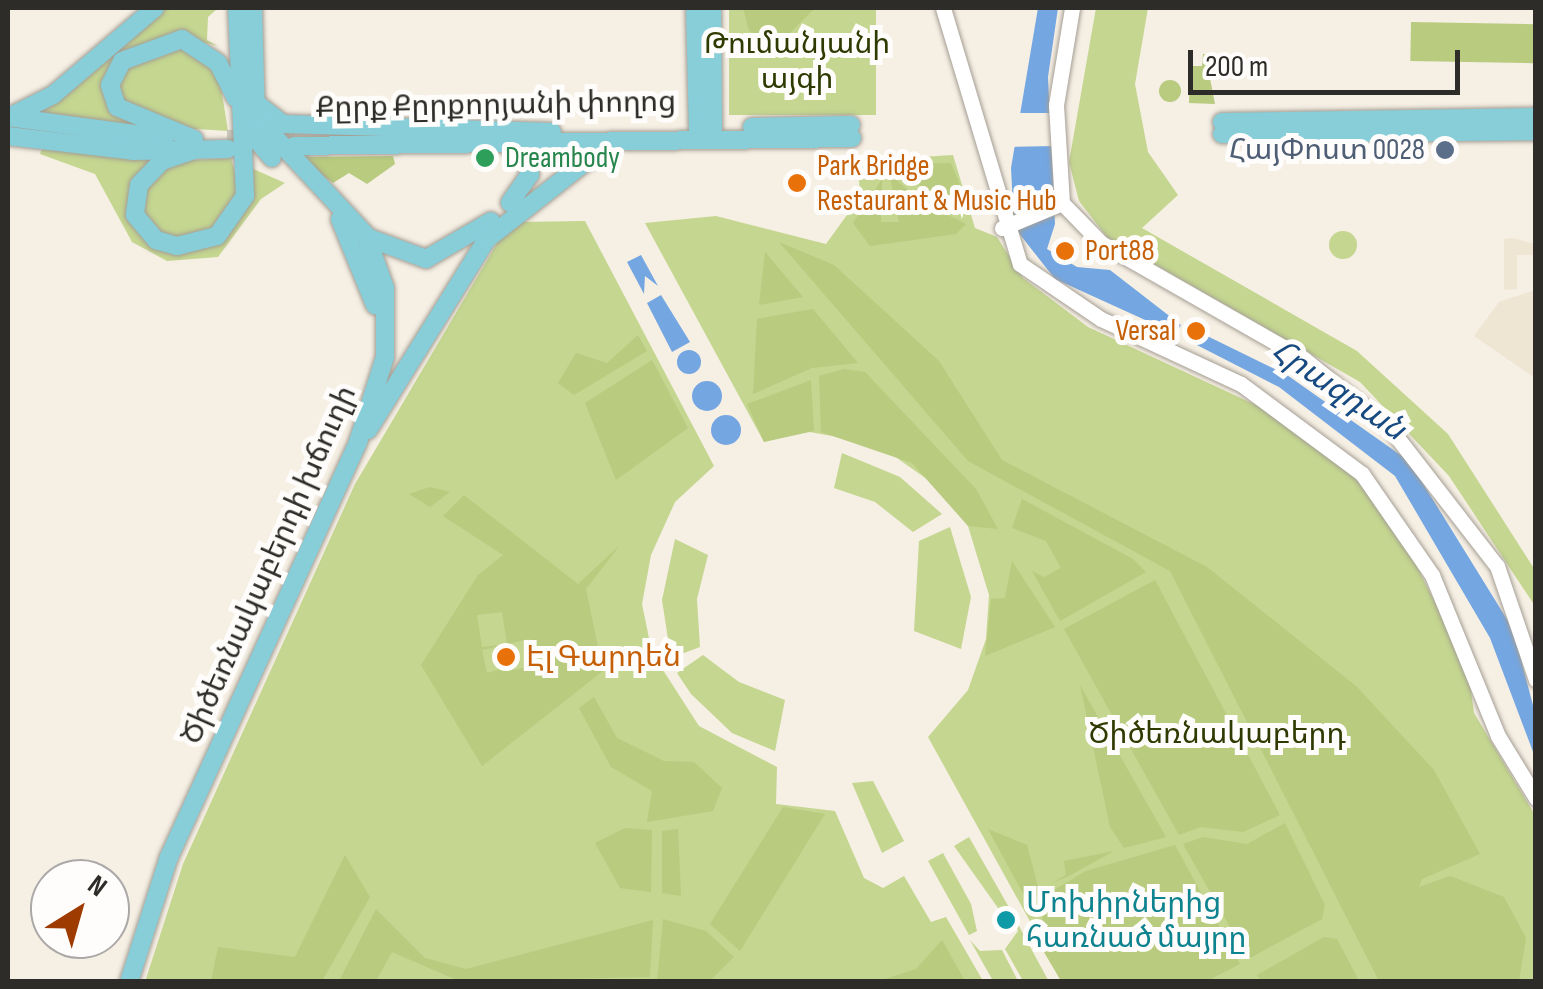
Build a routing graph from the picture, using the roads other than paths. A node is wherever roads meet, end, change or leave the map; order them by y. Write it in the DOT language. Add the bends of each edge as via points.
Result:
graph roads {
  1 [pos="155,8"];
  2 [pos="237,8"];
  3 [pos="252,8"];
  4 [pos="695,8"];
  5 [pos="712,8"];
  6 [pos="942,8"];
  7 [pos="1072,8"];
  8 [pos="254,86"];
  9 [pos="240,105"];
  10 [pos="10,116"];
  11 [pos="1536,117"];
  12 [pos="244,124"];
  13 [pos="1496,124"];
  14 [pos="1222,128"];
  15 [pos="852,131"];
  16 [pos="1536,131"];
  17 [pos="552,132"];
  18 [pos="707,135"];
  19 [pos="8,136"];
  20 [pos="614,142"];
  21 [pos="196,144"];
  22 [pos="228,144"];
  23 [pos="504,144"];
  24 [pos="1058,208"];
  25 [pos="1008,227"];
  26 [pos="366,235"];
  27 [pos="358,442"];
  28 [pos="1536,680"];
  29 [pos="1536,798"];
  30 [pos="120,982"];
  31 [pos="130,982"];
  1 -- 10 [label="main road" via="53,95"];
  2 -- 9 [label="main road"];
  3 -- 8 [label="main road"];
  4 -- 18 [label="main road"];
  5 -- 18 [label="main road"];
  6 -- 25 [label="street"];
  7 -- 24 [label="street" via="1056,104"];
  8 -- 17 [label="main road" via="277,123"];
  8 -- 26 [label="main road, Ծիծեռնակաբերդի խճուղի" via="267,136"];
  9 -- 12 [label="main road"];
  9 -- 21 [label="main road" via="218,63 193,43 167,39 122,61 110,85 117,107"];
  10 -- 21 [label="main road"];
  11 -- 13 [label="main road"];
  12 -- 21 [label="main road" via="245,196 232,223 198,244 156,240 135,215 139,185 162,161"];
  12 -- 30 [label="main road, Ծիծեռնակաբերդի խճուղի" via="357,244 375,301 375,359 351,432 162,852"];
  13 -- 14 [label="main road"];
  13 -- 16 [label="main road"];
  15 -- 18 [label="main road"];
  17 -- 18 [label="main road, Քըրք Քըրքորյանի փողոց"];
  17 -- 23 [label="main road, Քըրք Քըրքորյանի փողոց" via="294,142"];
  18 -- 20 [label="main road, Քըրք Քըրքորյանի փողոց"];
  19 -- 21 [label="main road"];
  20 -- 23 [label="main road, Քըրք Քըրքորյանի փողոց"];
  20 -- 27 [label="main road" via="561,173 487,239"];
  21 -- 22 [label="main road"];
  23 -- 26 [label="main road" via="524,156 528,183 469,241 426,259 400,256"];
  24 -- 25 [label="street"];
  24 -- 28 [label="street" via="1100,243 1304,359 1388,427 1497,566"];
  25 -- 29 [label="street" via="1020,264 1068,301 1241,384 1362,474 1432,575 1498,736"];
  26 -- 27 [label="main road, Ծիծեռնակաբերդի խճուղի" via="382,274 387,335"];
  27 -- 31 [label="main road, Ծիծեռնակաբերդի խճուղի" via="170,857"];
}
